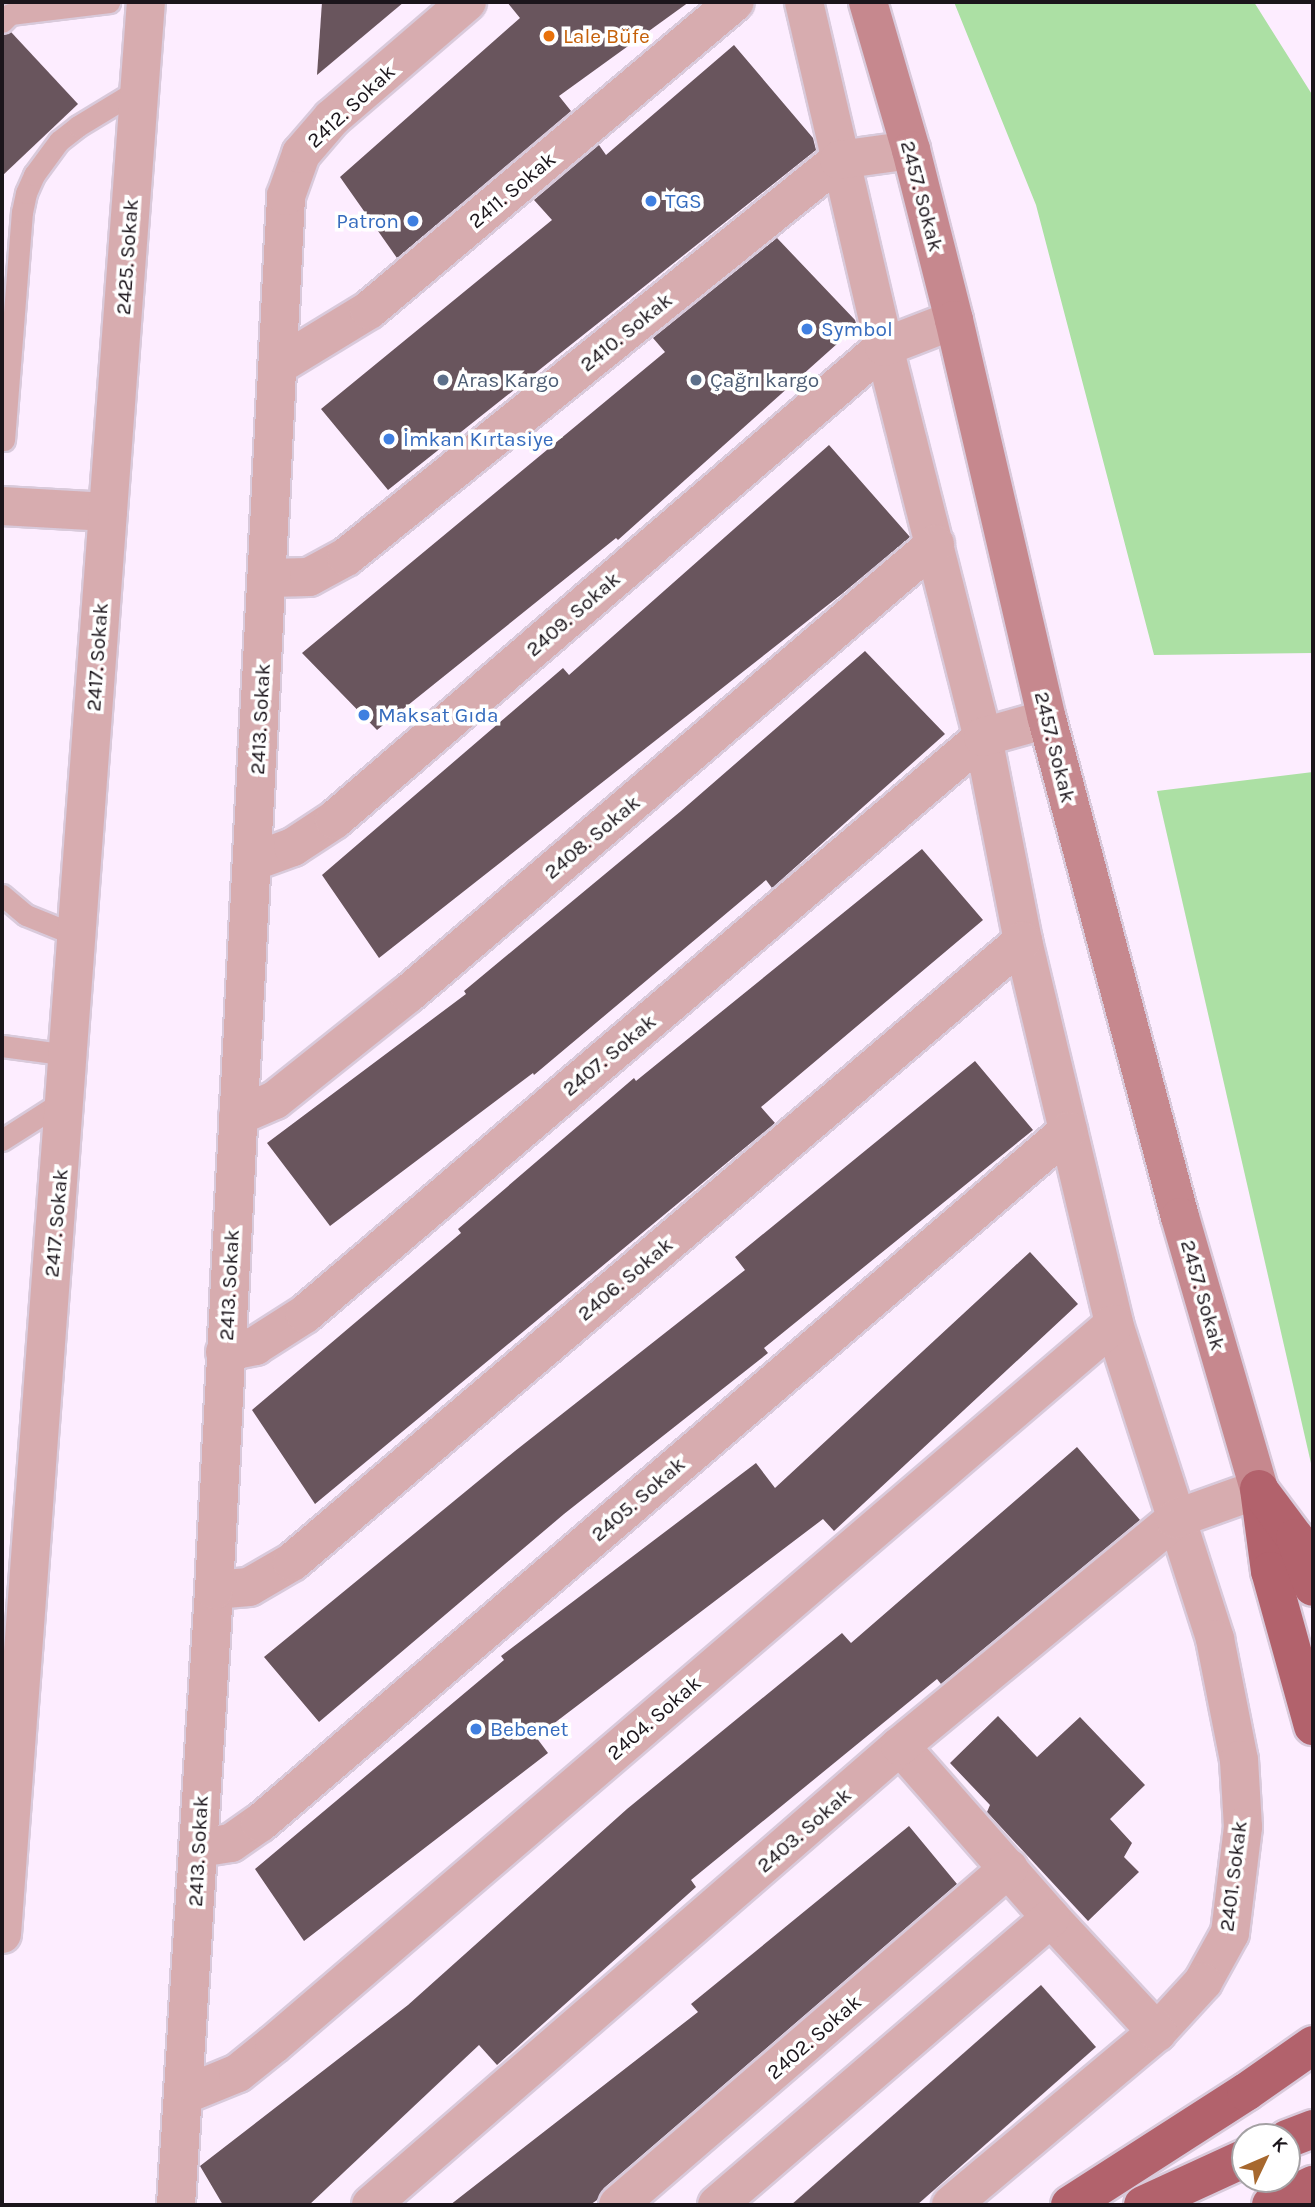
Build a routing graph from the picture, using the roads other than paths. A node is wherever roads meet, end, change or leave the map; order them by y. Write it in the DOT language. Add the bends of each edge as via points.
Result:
graph roads {
  1 [pos="109,2"];
  2 [pos="146,2"];
  3 [pos="467,2"];
  4 [pos="735,2"];
  5 [pos="804,2"];
  6 [pos="868,2"];
  7 [pos="4,14"];
  8 [pos="139,89"];
  9 [pos="911,150"];
  10 [pos="839,160"];
  11 [pos="954,320"];
  12 [pos="884,347"];
  13 [pos="279,365"];
  14 [pos="4,440"];
  15 [pos="2,506"];
  16 [pos="108,512"];
  17 [pos="935,544"];
  18 [pos="268,578"];
  19 [pos="1047,719"];
  20 [pos="983,737"];
  21 [pos="252,862"];
  22 [pos="2,895"];
  23 [pos="78,936"];
  24 [pos="1023,941"];
  25 [pos="2,1046"];
  26 [pos="69,1055"];
  27 [pos="66,1099"];
  28 [pos="238,1116"];
  29 [pos="1068,1131"];
  30 [pos="2,1140"];
  31 [pos="1114,1324"];
  32 [pos="225,1352"];
  33 [pos="1259,1489"];
  34 [pos="1175,1519"];
  35 [pos="1313,1587"];
  36 [pos="214,1590"];
  37 [pos="1313,1726"];
  38 [pos="900,1746"];
  39 [pos="199,1848"];
  40 [pos="1009,1868"];
  41 [pos="4,1869"];
  42 [pos="1051,1918"];
  43 [pos="2,1934"];
  44 [pos="1157,2032"];
  45 [pos="1313,2045"];
  46 [pos="184,2095"];
  47 [pos="1231,2164"];
  48 [pos="1313,2185"];
  49 [pos="377,2203"];
  50 [pos="176,2205"];
  51 [pos="618,2205"];
  52 [pos="717,2205"];
  53 [pos="951,2205"];
  54 [pos="1070,2205"];
  55 [pos="1143,2205"];
  56 [pos="1271,2205"];
  1 -- 7 [label="lane"];
  2 -- 8 [label="street, 2425. Sokak"];
  3 -- 13 [label="street, 2412. Sokak" via="332,118 301,153 286,196"];
  4 -- 13 [label="street, 2411. Sokak" via="369,310"];
  5 -- 10 [label="street, 2401. Sokak"];
  6 -- 9 [label="main road, 2457. Sokak"];
  8 -- 14 [label="lane" via="60,141 26,193"];
  8 -- 16 [label="street, 2425. Sokak"];
  9 -- 10 [label="street"];
  9 -- 11 [label="main road, 2457. Sokak"];
  10 -- 12 [label="street, 2401. Sokak"];
  10 -- 18 [label="street, 2410. Sokak" via="346,557 309,577"];
  11 -- 12 [label="street, 2409. Sokak"];
  11 -- 19 [label="main road, 2457. Sokak"];
  12 -- 17 [label="street, 2401. Sokak"];
  12 -- 21 [label="street, 2409. Sokak" via="334,820 293,847"];
  13 -- 18 [label="street, 2413. Sokak"];
  15 -- 16 [label="street"];
  16 -- 23 [label="street, 2417. Sokak"];
  17 -- 20 [label="street, 2401. Sokak"];
  17 -- 28 [label="street, 2408. Sokak" via="408,993 275,1100"];
  18 -- 21 [label="street, 2413. Sokak"];
  19 -- 20 [label="street"];
  19 -- 33 [label="main road, 2457. Sokak" via="1180,1217"];
  20 -- 24 [label="street, 2401. Sokak"];
  20 -- 32 [label="street, 2407. Sokak" via="305,1314 255,1346"];
  21 -- 28 [label="street, 2413. Sokak"];
  22 -- 23 [label="lane" via="26,915"];
  23 -- 26 [label="street, 2417. Sokak"];
  24 -- 29 [label="street, 2401. Sokak"];
  24 -- 36 [label="street, 2406. Sokak" via="292,1562 249,1587"];
  25 -- 26 [label="lane"];
  26 -- 27 [label="street, 2417. Sokak"];
  27 -- 30 [label="lane"];
  27 -- 41 [label="street, 2417. Sokak"];
  28 -- 32 [label="street, 2413. Sokak"];
  29 -- 31 [label="street, 2401. Sokak"];
  29 -- 39 [label="street, 2405. Sokak" via="260,1823 231,1843"];
  31 -- 34 [label="street, 2401. Sokak"];
  31 -- 46 [label="street, 2404. Sokak" via="274,2044 238,2073"];
  32 -- 36 [label="street, 2413. Sokak"];
  33 -- 34 [label="street, 2403. Sokak"];
  33 -- 35 [label="highway" via="1295,1538"];
  33 -- 37 [label="highway" via="1270,1571"];
  34 -- 38 [label="street, 2403. Sokak"];
  34 -- 44 [label="street, 2401. Sokak" via="1215,1639 1239,1760 1243,1827 1230,1933 1203,1982"];
  36 -- 39 [label="street, 2413. Sokak"];
  38 -- 40 [label="street"];
  38 -- 49 [label="street, 2403. Sokak"];
  39 -- 46 [label="street, 2413. Sokak"];
  40 -- 42 [label="street"];
  40 -- 51 [label="street, 2402. Sokak"];
  41 -- 43 [label="street, 2417. Sokak"];
  42 -- 44 [label="street"];
  42 -- 52 [label="street"];
  44 -- 53 [label="street, 2401. Sokak"];
  45 -- 54 [label="highway"];
  46 -- 50 [label="street, 2413. Sokak"];
  47 -- 55 [label="highway"];
  48 -- 56 [label="highway"];
}
